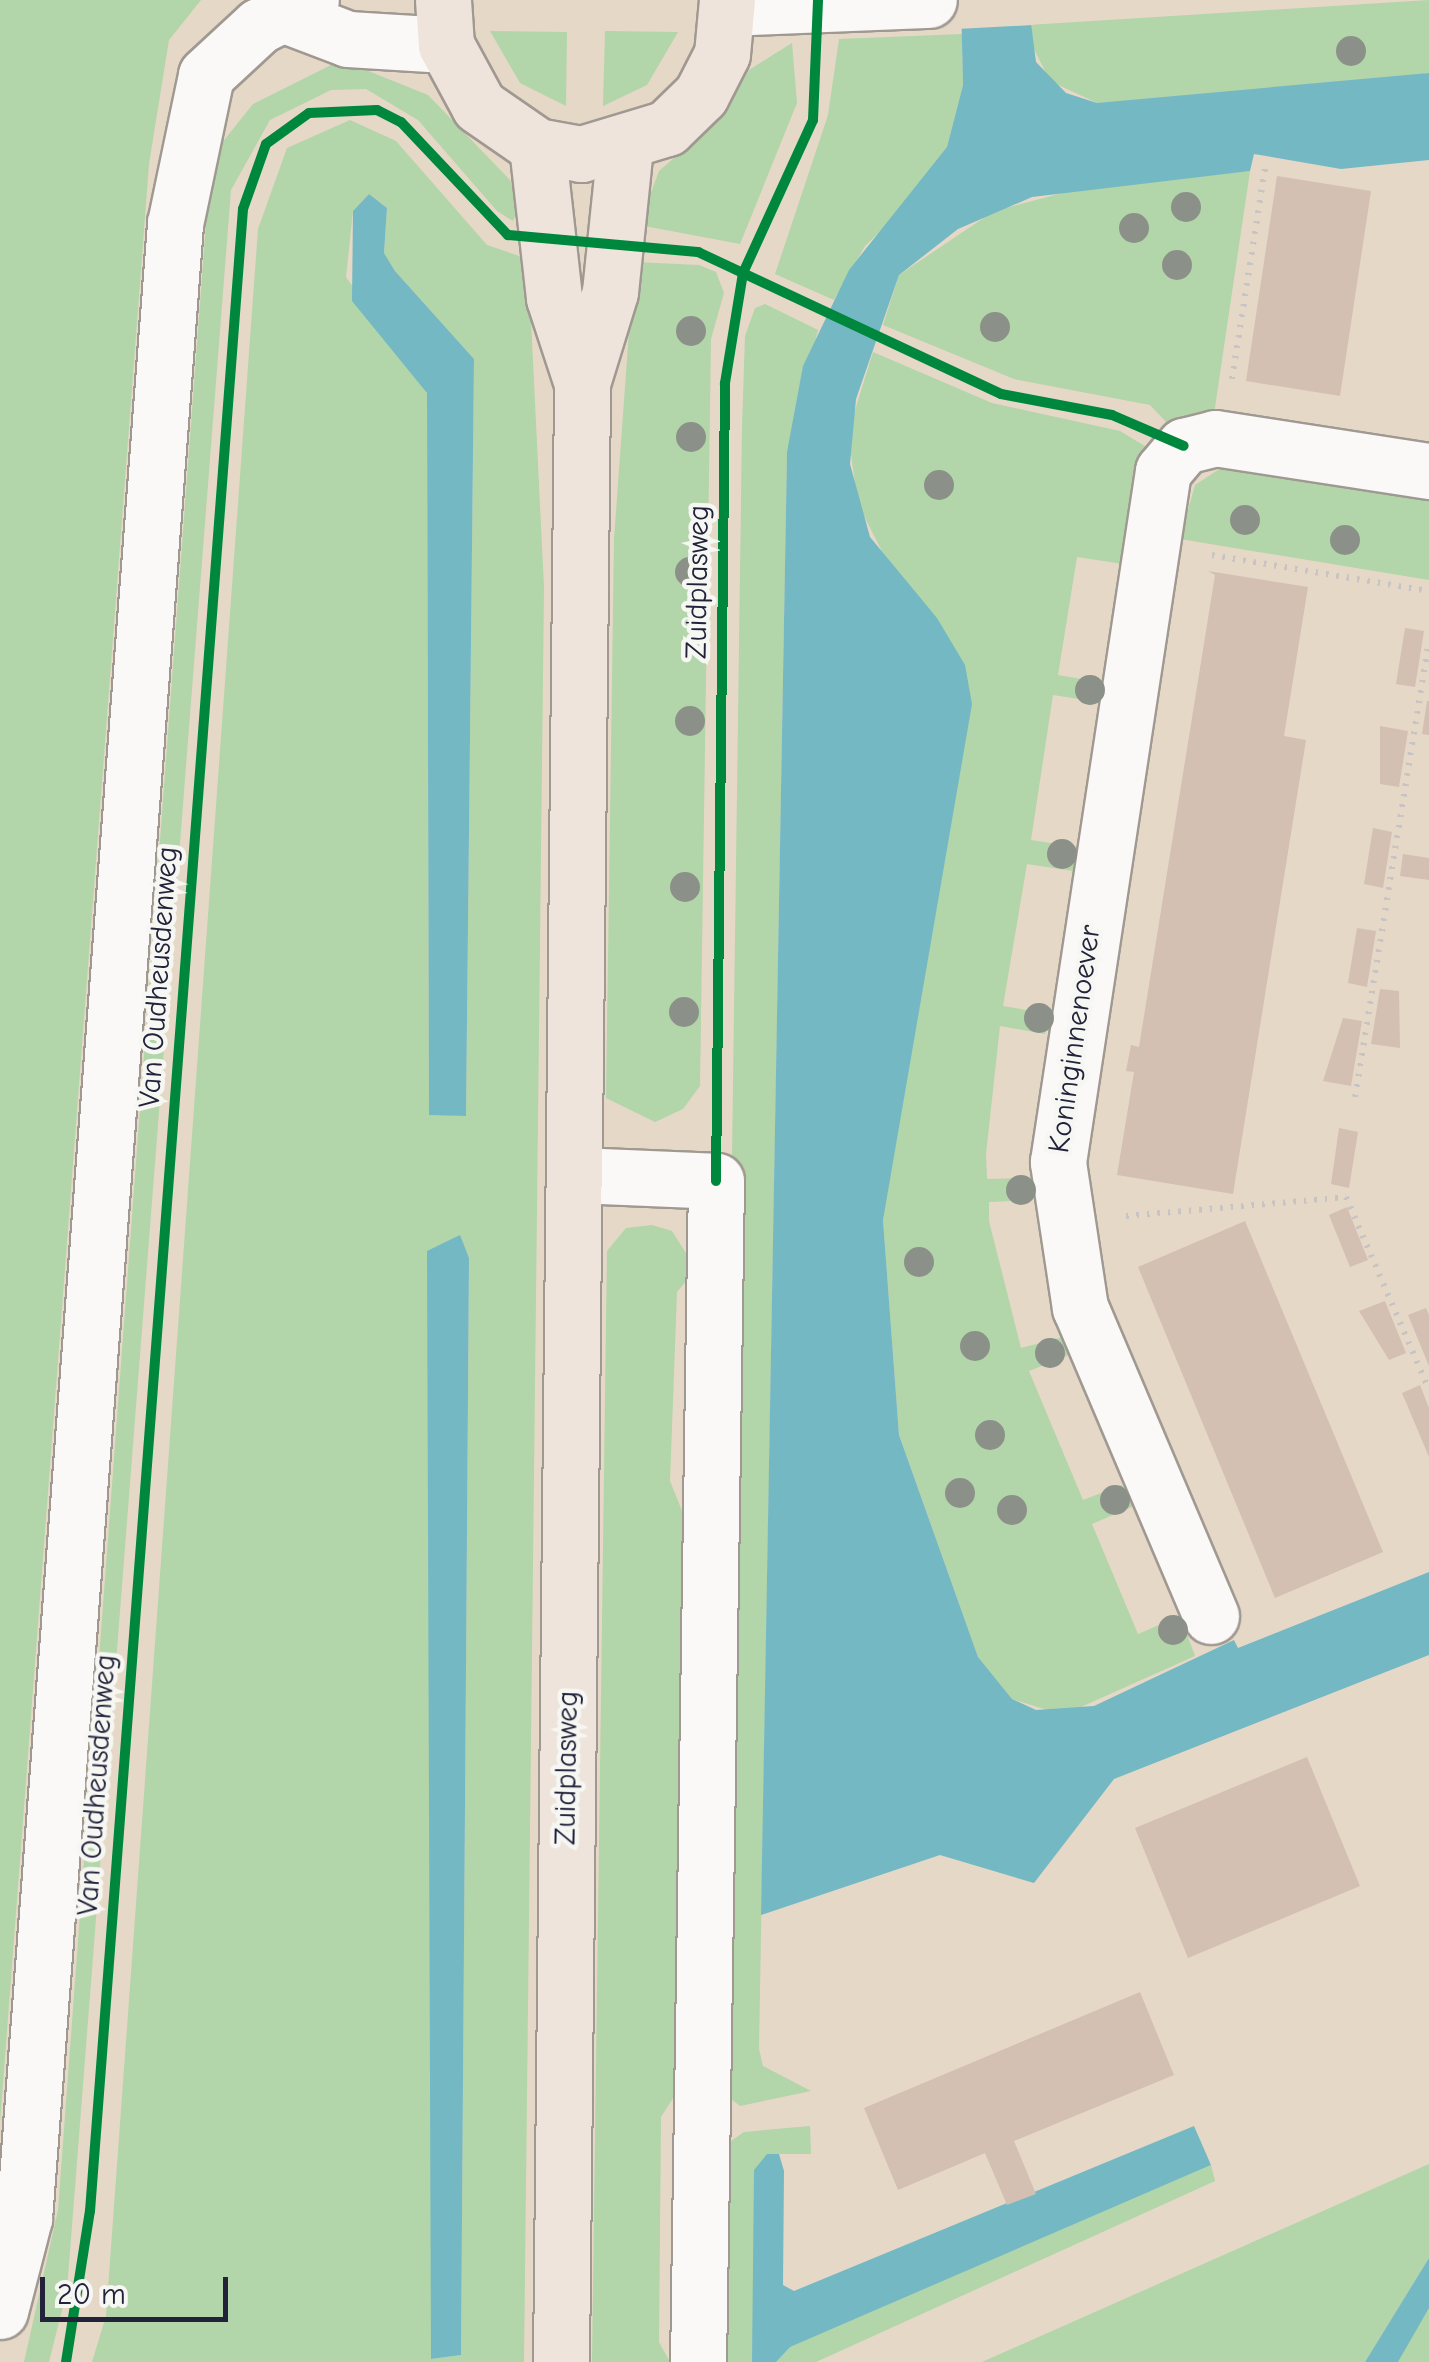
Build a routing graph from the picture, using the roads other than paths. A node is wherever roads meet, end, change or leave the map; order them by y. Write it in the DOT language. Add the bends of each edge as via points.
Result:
graph roads {
  1 [pos="928,0"];
  2 [pos="727,4"];
  3 [pos="298,7"];
  4 [pos="444,22"];
  5 [pos="538,146"];
  6 [pos="625,148"];
  7 [pos="582,383"];
  8 [pos="1429,471"];
  9 [pos="575,1174"];
  10 [pos="1211,1616"];
  11 [pos="0,2311"];
  12 [pos="561,2362"];
  13 [pos="698,2362"];
  1 -- 2 [label="street"];
  2 -- 6 [label="main road" via="722,54 701,95 667,128"];
  3 -- 4 [label="street, Van Oudheusdenweg" via="348,39"];
  3 -- 11 [label="street, Van Oudheusdenweg" via="206,75 174,224 24,2218"];
  4 -- 5 [label="main road" via="479,106"];
  5 -- 6 [label="main road" via="580,154"];
  5 -- 7 [label="main road, Zuidplasweg" via="554,298"];
  6 -- 7 [label="main road, Zuidplasweg" via="610,292"];
  7 -- 9 [label="main road, Zuidplasweg"];
  8 -- 10 [label="street, Koninginnenoever" via="1204,442 1163,471 1060,1115 1060,1223 1080,1308"];
  9 -- 12 [label="main road, Zuidplasweg"];
  9 -- 13 [label="street" via="716,1181"];
}
